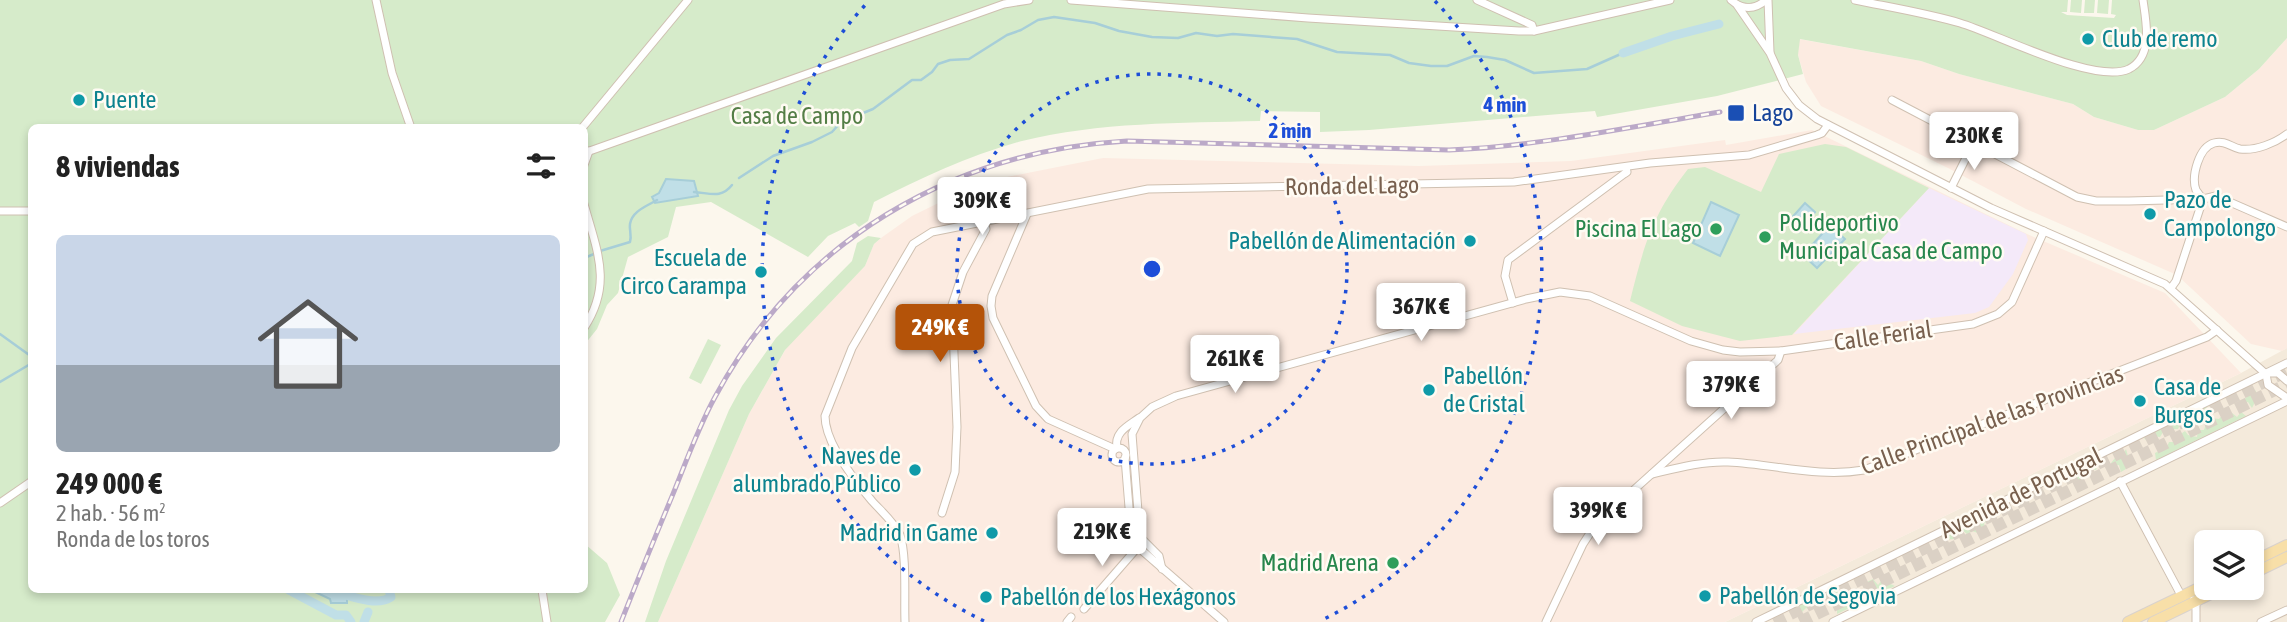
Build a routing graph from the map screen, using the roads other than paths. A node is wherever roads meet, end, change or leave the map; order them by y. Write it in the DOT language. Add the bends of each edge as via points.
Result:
graph roads {
  1 [pos="376,0"];
  2 [pos="688,0"];
  3 [pos="1029,0"];
  4 [pos="1071,0"];
  5 [pos="1477,0"];
  6 [pos="1671,0"];
  7 [pos="1767,0"];
  8 [pos="1854,0"];
  9 [pos="2143,0"];
  10 [pos="1734,2"];
  11 [pos="1534,31"];
  12 [pos="1770,53"];
  13 [pos="1892,100"];
  14 [pos="410,124"];
  15 [pos="585,124"];
  16 [pos="1828,125"];
  17 [pos="2287,134"];
  18 [pos="1973,144"];
  19 [pos="588,150"];
  20 [pos="1626,167"];
  21 [pos="1951,188"];
  22 [pos="2203,199"];
  23 [pos="0,211"];
  24 [pos="28,211"];
  25 [pos="1027,214"];
  26 [pos="588,218"];
  27 [pos="1004,219"];
  28 [pos="985,222"];
  29 [pos="2287,227"];
  30 [pos="2043,231"];
  31 [pos="1019,236"];
  32 [pos="2171,288"];
  33 [pos="1513,303"];
  34 [pos="588,322"];
  35 [pos="2217,330"];
  36 [pos="1781,351"];
  37 [pos="2287,363"];
  38 [pos="2266,374"];
  39 [pos="2287,381"];
  40 [pos="2287,400"];
  41 [pos="1140,418"];
  42 [pos="1116,448"];
  43 [pos="1121,460"];
  44 [pos="1652,474"];
  45 [pos="2120,481"];
  46 [pos="28,484"];
  47 [pos="0,503"];
  48 [pos="942,513"];
  49 [pos="2287,545"];
  50 [pos="1138,547"];
  51 [pos="2264,556"];
  52 [pos="2287,557"];
  53 [pos="2264,568"];
  54 [pos="1162,569"];
  55 [pos="2194,590"];
  56 [pos="542,593"];
  57 [pos="2180,597"];
  58 [pos="2196,601"];
  59 [pos="1084,609"];
  60 [pos="2287,610"];
  61 [pos="547,622"];
  62 [pos="905,622"];
  63 [pos="1224,622"];
  64 [pos="1546,622"];
  65 [pos="1756,622"];
  66 [pos="1833,622"];
  67 [pos="2128,622"];
  68 [pos="2152,622"];
  69 [pos="2196,622"];
  70 [pos="2261,622"];
  1 -- 14 [label="street" via="392,73"];
  2 -- 15 [label="street"];
  3 -- 19 [label="street" via="1004,4"];
  4 -- 11 [label="street"];
  5 -- 11 [label="street" via="1532,25"];
  6 -- 11 [label="street"];
  7 -- 10 [label="street" via="1752,8"];
  7 -- 12 [label="street"];
  8 -- 9 [label="street" via="1957,22 2075,66 2111,72 2135,65 2145,50"];
  10 -- 12 [label="street"];
  12 -- 16 [label="street" via="1799,105"];
  13 -- 18 [label="street"];
  16 -- 20 [label="street, Ronda del Lago" via="1817,135 1760,152"];
  16 -- 21 [label="street"];
  17 -- 22 [label="street" via="2258,148 2240,149 2216,142 2206,147 2195,171 2196,189"];
  18 -- 21 [label="street"];
  18 -- 22 [label="street" via="2077,197 2096,201"];
  20 -- 25 [label="street, Ronda del Lago" via="1514,182 1148,189"];
  20 -- 33 [label="street" via="1627,172 1508,260 1505,276"];
  21 -- 30 [label="street"];
  22 -- 29 [label="street" via="2216,196"];
  22 -- 32 [label="street"];
  23 -- 24 [label="street"];
  25 -- 27 [label="street, Ronda del Lago"];
  25 -- 31 [label="street"];
  26 -- 34 [label="street" via="602,279"];
  27 -- 28 [label="street, Ronda del Lago"];
  27 -- 31 [label="street"];
  28 -- 48 [label="street" via="986,229 952,305 955,472"];
  28 -- 62 [label="street, Ronda del Lago" via="932,232 913,244 852,348 825,416 835,450 899,533"];
  30 -- 32 [label="street"];
  30 -- 36 [label="street, Calle Ferial" via="2012,302 1998,314 1973,324"];
  31 -- 42 [label="street" via="992,296 993,318 1036,406 1048,419"];
  32 -- 35 [label="street"];
  33 -- 36 [label="street, Calle Ferial" via="1546,294 1576,293 1703,345 1740,352"];
  33 -- 41 [label="street, Calle Ferial" via="1176,396"];
  35 -- 38 [label="street"];
  35 -- 44 [label="street, Calle Principal de las Provincias" via="2093,383 1864,470 1801,471 1727,462"];
  36 -- 44 [label="street" via="1779,360"];
  37 -- 38 [label="street, Avenida de Portugal"];
  38 -- 39 [label="street" via="2278,373"];
  38 -- 40 [label="street" via="2269,385"];
  38 -- 65 [label="street, Avenida de Portugal"];
  40 -- 45 [label="street, Avenida de Portugal"];
  41 -- 42 [label="street, Calle Ferial" via="1118,434"];
  41 -- 54 [label="street" via="1131,439 1139,528 1143,541 1159,556"];
  42 -- 43 [label="street" via="1123,449"];
  42 -- 43 [label="street" via="1112,455"];
  43 -- 50 [label="street" via="1131,532"];
  44 -- 64 [label="street, Calle Principal de las Provincias" via="1596,524"];
  45 -- 57 [label="street"];
  45 -- 66 [label="street, Avenida de Portugal"];
  46 -- 47 [label="street"];
  49 -- 51 [label="main road"];
  50 -- 54 [label="street"];
  50 -- 59 [label="street"];
  52 -- 53 [label="main road"];
  54 -- 63 [label="street"];
  55 -- 57 [label="main road"];
  56 -- 61 [label="street"];
  57 -- 58 [label="street"];
  57 -- 67 [label="main road"];
  58 -- 68 [label="main road"];
  58 -- 69 [label="street"];
  60 -- 70 [label="street"];
}
